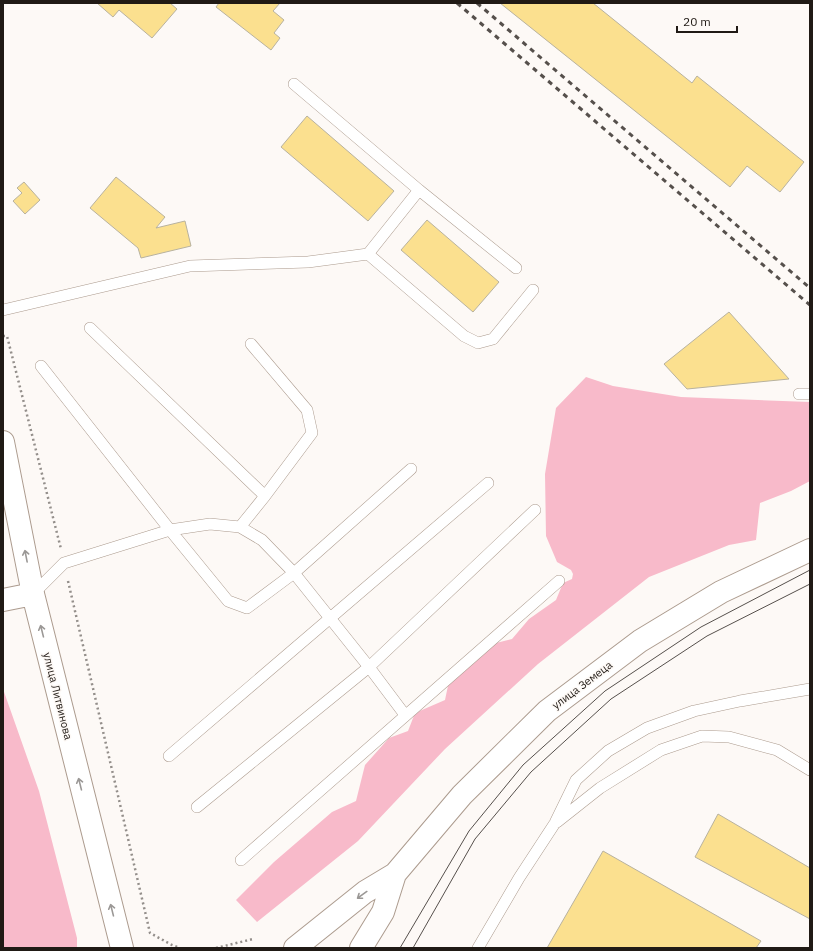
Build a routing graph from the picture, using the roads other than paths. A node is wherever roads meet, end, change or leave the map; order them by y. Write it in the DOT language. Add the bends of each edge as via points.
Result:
graph roads {
  1 [pos="294,84"];
  2 [pos="419,190"];
  3 [pos="368,254"];
  4 [pos="516,268"];
  5 [pos="533,290"];
  6 [pos="3,310"];
  7 [pos="90,328"];
  8 [pos="251,344"];
  9 [pos="41,366"];
  10 [pos="3,442"];
  11 [pos="411,470"];
  12 [pos="488,483"];
  13 [pos="265,496"];
  14 [pos="535,510"];
  15 [pos="240,527"];
  16 [pos="170,530"];
  17 [pos="802,553"];
  18 [pos="294,573"];
  19 [pos="559,581"];
  20 [pos="33,594"];
  21 [pos="3,600"];
  22 [pos="331,619"];
  23 [pos="369,667"];
  24 [pos="810,689"];
  25 [pos="405,715"];
  26 [pos="169,756"];
  27 [pos="810,770"];
  28 [pos="197,807"];
  29 [pos="554,823"];
  30 [pos="241,860"];
  31 [pos="395,874"];
  32 [pos="300,947"];
  33 [pos="122,948"];
  34 [pos="361,948"];
  35 [pos="478,948"];
  1 -- 2 [label="lane"];
  2 -- 3 [label="lane"];
  2 -- 4 [label="lane"];
  3 -- 5 [label="lane" via="464,336 478,344 493,339"];
  3 -- 6 [label="lane" via="308,262 190,266"];
  7 -- 13 [label="lane"];
  8 -- 13 [label="lane" via="308,410 312,433"];
  9 -- 16 [label="lane"];
  20 -- 10 [label="main road, улица Литвинова, one-way"];
  11 -- 18 [label="lane"];
  12 -- 22 [label="lane"];
  13 -- 15 [label="lane"];
  14 -- 23 [label="lane"];
  15 -- 16 [label="lane" via="210,524"];
  15 -- 18 [label="lane" via="262,540"];
  16 -- 18 [label="lane" via="228,601 247,608"];
  16 -- 20 [label="lane" via="64,563"];
  17 -- 31 [label="main road, улица Земеца" via="721,592 640,641 547,712 462,795"];
  18 -- 22 [label="lane"];
  19 -- 25 [label="lane"];
  20 -- 21 [label="main road"];
  33 -- 20 [label="main road, улица Литвинова, one-way"];
  22 -- 23 [label="lane"];
  22 -- 26 [label="lane"];
  23 -- 25 [label="lane"];
  23 -- 28 [label="lane"];
  24 -- 29 [label="lane" via="694,711 647,728 608,751 576,780"];
  25 -- 30 [label="lane"];
  27 -- 29 [label="lane" via="777,750 729,737 702,736 661,750 600,788"];
  29 -- 35 [label="lane"];
  31 -- 32 [label="main road, one-way" via="365,892"];
  31 -- 34 [label="main road" via="383,912"];
}
